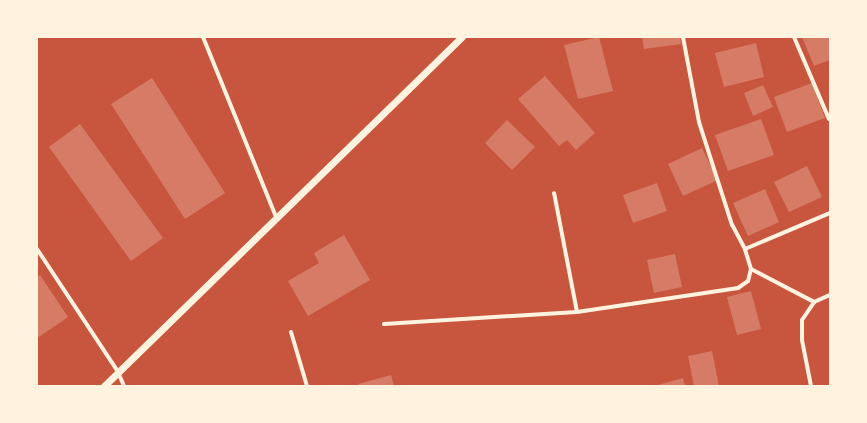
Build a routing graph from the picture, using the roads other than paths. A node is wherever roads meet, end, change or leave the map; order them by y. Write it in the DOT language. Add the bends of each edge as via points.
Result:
graph roads {
  1 [pos="202,37"];
  2 [pos="462,37"];
  3 [pos="683,37"];
  4 [pos="794,37"];
  5 [pos="829,119"];
  6 [pos="554,193"];
  7 [pos="830,214"];
  8 [pos="276,217"];
  9 [pos="37,249"];
  10 [pos="744,249"];
  11 [pos="751,268"];
  12 [pos="830,295"];
  13 [pos="814,302"];
  14 [pos="577,312"];
  15 [pos="384,324"];
  16 [pos="292,332"];
  17 [pos="118,372"];
  18 [pos="104,386"];
  19 [pos="124,386"];
  20 [pos="307,386"];
  21 [pos="811,386"];
  1 -- 8 [label="street"];
  2 -- 8 [label="street"];
  3 -- 10 [label="street" via="699,122 732,225"];
  4 -- 5 [label="street"];
  6 -- 14 [label="street"];
  7 -- 10 [label="street"];
  8 -- 17 [label="street"];
  9 -- 17 [label="street"];
  10 -- 11 [label="street"];
  11 -- 13 [label="street"];
  11 -- 14 [label="street" via="748,281 738,288"];
  12 -- 13 [label="street"];
  13 -- 21 [label="street" via="802,320 802,340"];
  14 -- 15 [label="street"];
  16 -- 20 [label="street"];
  17 -- 18 [label="street"];
  17 -- 19 [label="street"];
}
